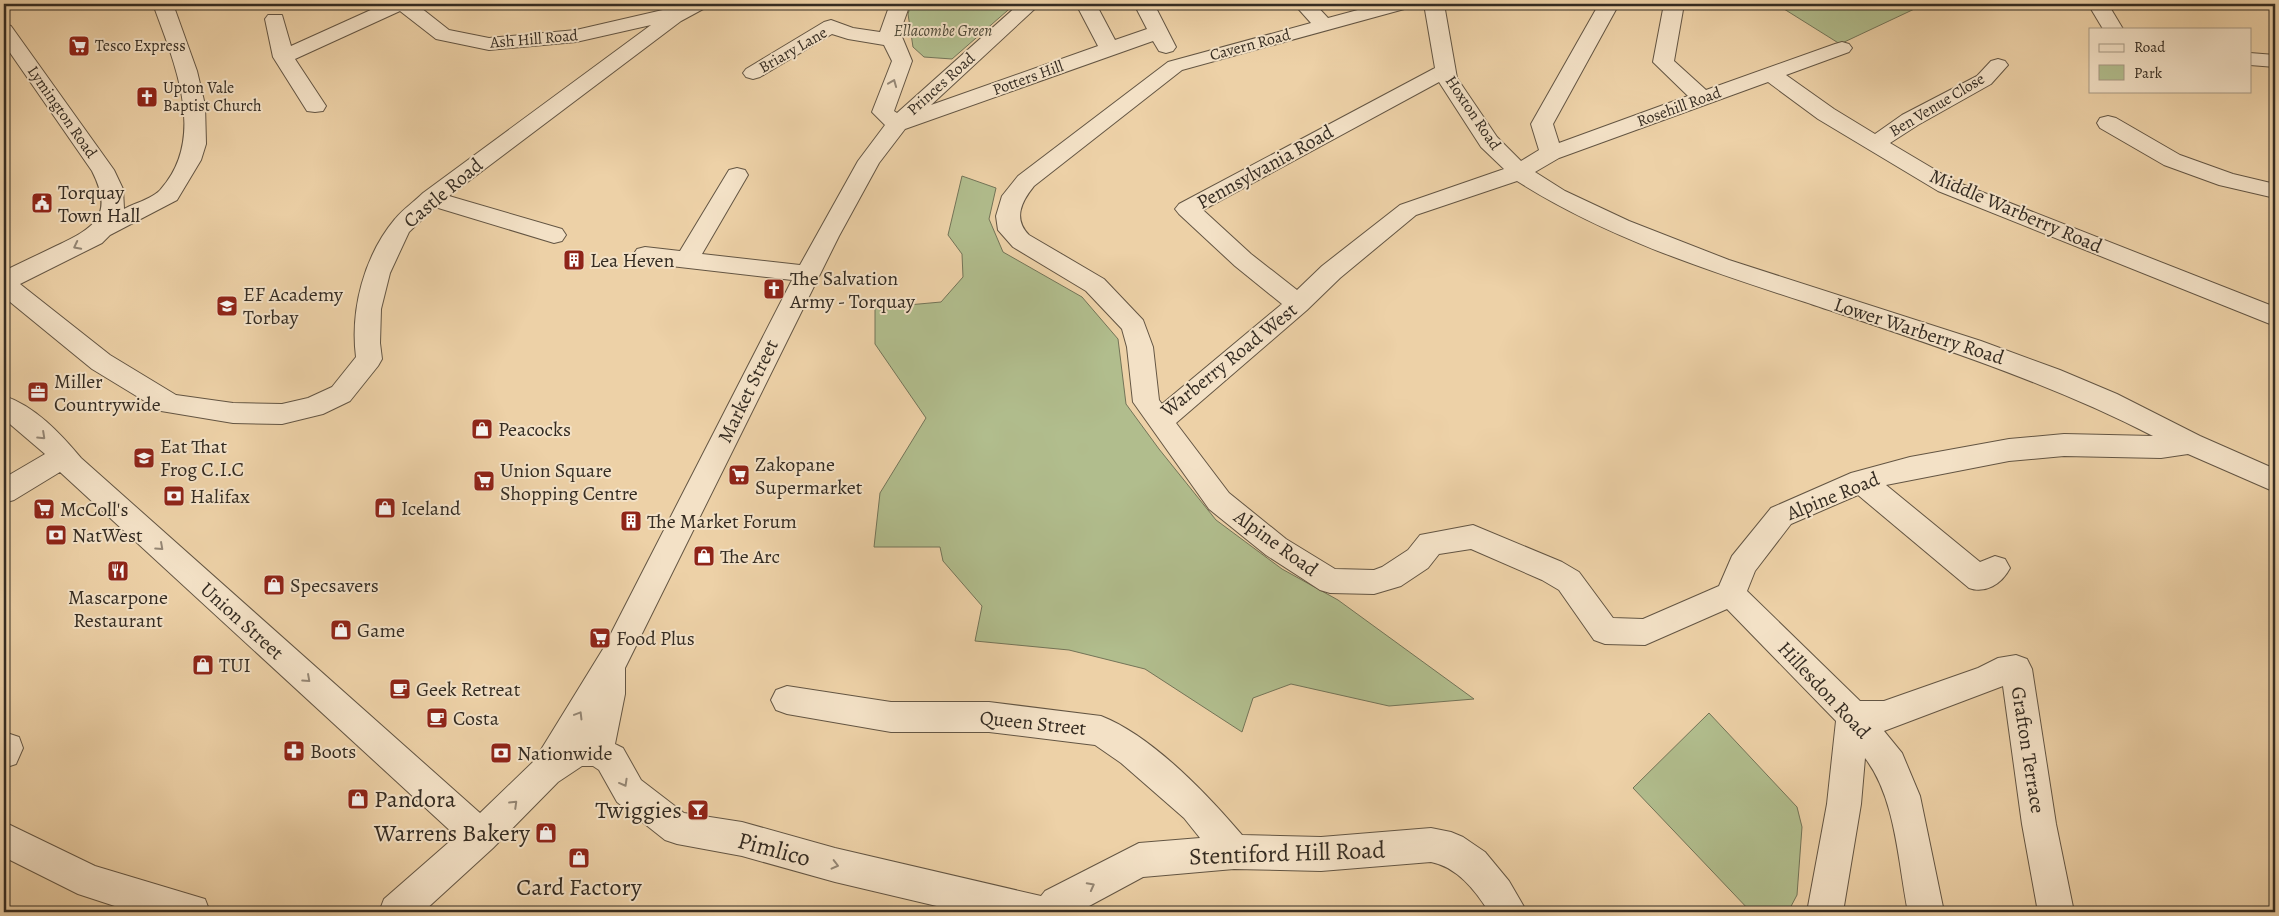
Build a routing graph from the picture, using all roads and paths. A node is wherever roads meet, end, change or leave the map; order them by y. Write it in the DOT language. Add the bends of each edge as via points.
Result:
graph roads {
  1 [pos="163,4"];
  2 [pos="400,4"];
  3 [pos="404,4"];
  4 [pos="698,4"];
  5 [pos="900,4"];
  6 [pos="1030,4"];
  7 [pos="1086,4"];
  8 [pos="1144,4"];
  9 [pos="1304,4"];
  10 [pos="1402,4"];
  11 [pos="1434,4"];
  12 [pos="1609,4"];
  13 [pos="1674,4"];
  14 [pos="2098,4"];
  15 [pos="674,17"];
  16 [pos="275,19"];
  17 [pos="1324,25"];
  18 [pos="2112,28"];
  19 [pos="4,30"];
  20 [pos="1158,32"];
  21 [pos="891,40"];
  22 [pos="1842,48"];
  23 [pos="1108,49"];
  24 [pos="283,57"];
  25 [pos="2252,59"];
  26 [pos="2275,61"];
  27 [pos="1998,65"];
  28 [pos="1175,66"];
  29 [pos="923,70"];
  30 [pos="1445,71"];
  31 [pos="753,73"];
  32 [pos="1772,75"];
  33 [pos="1703,99"];
  34 [pos="315,106"];
  35 [pos="2108,123"];
  36 [pos="897,124"];
  37 [pos="1874,144"];
  38 [pos="1551,153"];
  39 [pos="1519,172"];
  40 [pos="736,175"];
  41 [pos="179,178"];
  42 [pos="2275,191"];
  43 [pos="1557,196"];
  44 [pos="113,198"];
  45 [pos="431,198"];
  46 [pos="104,229"];
  47 [pos="554,235"];
  48 [pos="645,255"];
  49 [pos="687,259"];
  50 [pos="808,274"];
  51 [pos="4,283"];
  52 [pos="1298,304"];
  53 [pos="2275,317"];
  54 [pos="4,406"];
  55 [pos="1160,421"];
  56 [pos="2190,443"];
  57 [pos="63,456"];
  58 [pos="1861,481"];
  59 [pos="2275,481"];
  60 [pos="4,492"];
  61 [pos="1995,568"];
  62 [pos="1731,594"];
  63 [pos="611,665"];
  64 [pos="786,700"];
  65 [pos="1853,716"];
  66 [pos="597,751"];
  67 [pos="546,772"];
  68 [pos="481,836"];
  69 [pos="4,839"];
  70 [pos="1234,852"];
  71 [pos="192,912"];
  72 [pos="397,912"];
  73 [pos="1036,912"];
  74 [pos="1050,912"];
  75 [pos="1509,912"];
  76 [pos="1825,912"];
  77 [pos="1926,912"];
  78 [pos="2056,912"];
  1 -- 41 [label="street" via="187,71 194,105 195,144"];
  2 -- 24 [label="street"];
  3 -- 15 [label="street, Ash Hill Road" via="443,35 489,44 576,36 668,15"];
  4 -- 15 [label="street, Castle Road"];
  5 -- 21 [label="street" via="890,25"];
  6 -- 29 [label="street, Princes Road"];
  7 -- 23 [label="street"];
  8 -- 20 [label="street"];
  9 -- 17 [label="street, Cavern Road"];
  10 -- 17 [label="street, Cavern Road"];
  11 -- 30 [label="street, Hoxton Road"];
  12 -- 38 [label="street" via="1542,124"];
  13 -- 33 [label="street" via="1663,62"];
  14 -- 18 [label="street"];
  15 -- 45 [label="street, Castle Road"];
  16 -- 24 [label="street"];
  17 -- 28 [label="street, Cavern Road"];
  19 -- 44 [label="street, Lymington Road" via="103,170 112,185"];
  20 -- 23 [label="street, Potters Hill"];
  20 -- 28 [label="street"];
  21 -- 29 [label="street"];
  21 -- 31 [label="street, Briary Lane" via="848,33 831,26"];
  22 -- 32 [label="street, Rosehill Road"];
  23 -- 36 [label="street, Potters Hill"];
  24 -- 34 [label="street"];
  25 -- 26 [label="street"];
  27 -- 37 [label="street, Ben Venue Close" via="1984,80 1910,120"];
  28 -- 55 [label="street, Warberry Road West" via="1026,180 1013,196 1008,216 1010,230 1021,241 1095,285 1134,326 1140,347 1146,402"];
  29 -- 36 [label="street, Princes Road"];
  36 -- 29 [label="street, one-way" via="884,112"];
  30 -- 39 [label="street, Hoxton Road" via="1489,142"];
  30 -- 52 [label="street, Pennsylvania Road" via="1187,209"];
  32 -- 33 [label="street, Rosehill Road"];
  32 -- 37 [label="street, Middle Warberry Road"];
  33 -- 38 [label="street, Rosehill Road"];
  35 -- 42 [label="street" via="2172,160 2227,180"];
  36 -- 50 [label="street, Market Street" via="869,161"];
  37 -- 53 [label="street, Middle Warberry Road" via="1946,186"];
  38 -- 39 [label="street, Rosehill Road"];
  39 -- 43 [label="street, Hoxton Road"];
  39 -- 52 [label="street, Warberry Road West" via="1408,210 1331,272"];
  40 -- 49 [label="street"];
  41 -- 44 [label="street" via="147,193"];
  41 -- 46 [label="street" via="169,195"];
  43 -- 56 [label="street, Lower Warberry Road" via="1720,266 2051,377 2108,401"];
  44 -- 46 [label="street" via="113,214"];
  45 -- 47 [label="street"];
  45 -- 51 [label="street, Castle Road" via="401,227 376,275 365,344 369,359 341,394 314,407 282,414 233,413 170,404 100,362"];
  46 -- 51 [label="street, one-way" via="94,238"];
  48 -- 49 [label="street"];
  49 -- 50 [label="street"];
  50 -- 63 [label="street, Market Street"];
  52 -- 55 [label="street, Warberry Road West"];
  54 -- 57 [label="street, Union Street, one-way" via="20,416"];
  55 -- 62 [label="street, Alpine Road" via="1219,501 1276,547 1330,581 1374,582 1391,577 1418,558 1430,543 1473,538 1569,581 1605,631 1644,632"];
  56 -- 58 [label="street, Alpine Road" via="2161,447 2064,445 2009,450 1918,466"];
  56 -- 59 [label="street, Lower Warberry Road"];
  57 -- 60 [label="street"];
  57 -- 68 [label="street, Union Street, one-way"];
  58 -- 61 [label="street" via="1980,579"];
  58 -- 62 [label="street, Alpine Road" via="1781,516 1742,565"];
  62 -- 65 [label="street, Hillesdon Road"];
  63 -- 66 [label="street, Market Street" via="610,694"];
  67 -- 63 [label="street, Market Street, one-way"];
  64 -- 70 [label="street, Queen Street" via="891,717 989,717 1101,730 1133,752 1184,796"];
  65 -- 76 [label="street" via="1844,804"];
  65 -- 77 [label="street, Hillesdon Road" via="1890,764 1903,796"];
  65 -- 78 [label="street, Grafton Terrace" via="1884,716 1987,679 1998,672 2016,669"];
  66 -- 67 [label="street" via="578,751"];
  66 -- 73 [label="street, Pimlico, one-way" via="611,759 629,791 677,828 742,839 835,865"];
  68 -- 67 [label="street, Market Street, one-way"];
  68 -- 72 [label="street, Market Street"];
  69 -- 71 [label="street" via="90,882"];
  74 -- 70 [label="street, Stentiford Hill Road, one-way" via="1058,904 1139,860"];
  70 -- 75 [label="street, Stentiford Hill Road" via="1321,854 1431,845 1450,849 1472,864 1498,893"];
}
